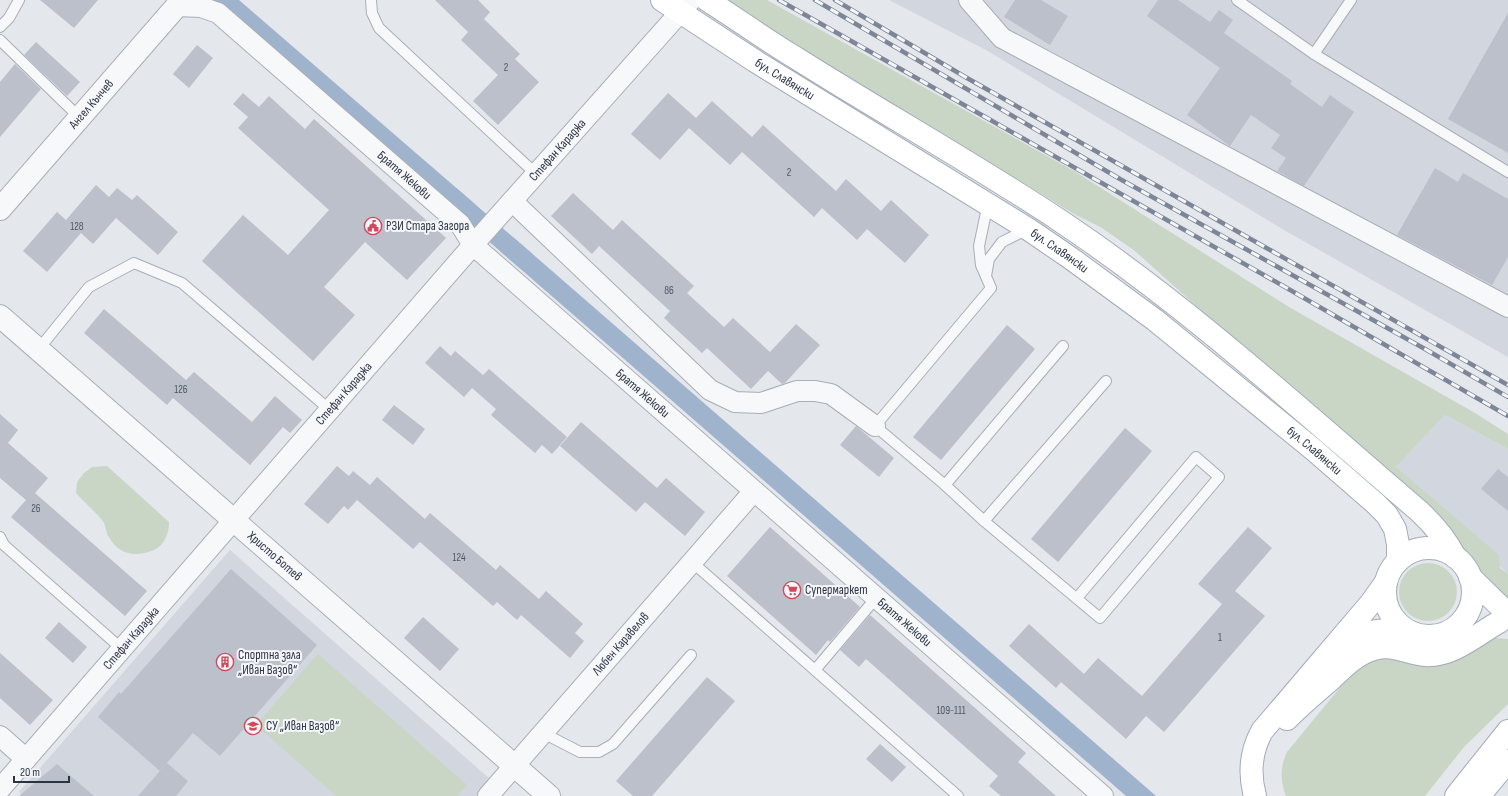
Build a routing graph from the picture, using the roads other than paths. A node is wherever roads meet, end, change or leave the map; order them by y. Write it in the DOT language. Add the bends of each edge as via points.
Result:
graph roads {
  1 [pos="19,0"];
  2 [pos="371,0"];
  3 [pos="662,0"];
  4 [pos="707,0"];
  5 [pos="970,0"];
  6 [pos="1236,0"];
  7 [pos="1352,0"];
  8 [pos="180,3"];
  9 [pos="686,6"];
  10 [pos="0,27"];
  11 [pos="0,40"];
  12 [pos="1314,54"];
  13 [pos="80,118"];
  14 [pos="1508,172"];
  15 [pos="536,174"];
  16 [pos="512,201"];
  17 [pos="988,203"];
  18 [pos="0,209"];
  19 [pos="1028,229"];
  20 [pos="477,241"];
  21 [pos="986,276"];
  22 [pos="1508,307"];
  23 [pos="0,316"];
  24 [pos="1063,346"];
  25 [pos="38,350"];
  26 [pos="1106,381"];
  27 [pos="330,410"];
  28 [pos="875,426"];
  29 [pos="945,485"];
  30 [pos="754,491"];
  31 [pos="234,521"];
  32 [pos="984,521"];
  33 [pos="0,536"];
  34 [pos="1455,557"];
  35 [pos="1398,561"];
  36 [pos="692,562"];
  37 [pos="1470,577"];
  38 [pos="1386,582"];
  39 [pos="876,598"];
  40 [pos="1077,598"];
  41 [pos="1505,620"];
  42 [pos="1452,629"];
  43 [pos="1415,634"];
  44 [pos="122,649"];
  45 [pos="691,655"];
  46 [pos="815,670"];
  47 [pos="1287,719"];
  48 [pos="1508,731"];
  49 [pos="543,733"];
  50 [pos="0,736"];
  51 [pos="26,759"];
  52 [pos="1508,761"];
  53 [pos="514,766"];
  54 [pos="0,789"];
  55 [pos="488,796"];
  56 [pos="549,796"];
  57 [pos="958,796"];
  58 [pos="1103,796"];
  59 [pos="1255,796"];
  60 [pos="1271,796"];
  61 [pos="1456,796"];
  62 [pos="1479,796"];
  1 -- 10 [label="lane" via="9,18"];
  2 -- 15 [label="lane" via="372,13 379,28"];
  3 -- 9 [label="main road, бул. Славянски"];
  4 -- 34 [label="main road, бул. Славянски" via="794,58 1059,220 1142,279 1246,362 1419,511 1442,535"];
  5 -- 22 [label="street" via="1002,38"];
  6 -- 12 [label="lane"];
  7 -- 12 [label="lane"];
  8 -- 13 [label="street, Ангел Кънчев"];
  8 -- 20 [label="street, Братя Жекови" via="218,13"];
  9 -- 15 [label="street, Стефан Караджа"];
  9 -- 17 [label="main road, бул. Славянски" via="755,62"];
  11 -- 13 [label="lane"];
  12 -- 14 [label="lane"];
  13 -- 18 [label="street, Ангел Кънчев"];
  15 -- 16 [label="street, Стефан Караджа"];
  16 -- 20 [label="street, Стефан Караджа"];
  16 -- 28 [label="street" via="710,390 735,402 761,402 797,391 831,394"];
  17 -- 19 [label="main road, бул. Славянски"];
  17 -- 21 [label="lane" via="979,246 981,265"];
  19 -- 21 [label="lane" via="1002,242 989,260"];
  19 -- 35 [label="main road, бул. Славянски" via="1155,320 1375,503 1387,515 1395,529"];
  20 -- 27 [label="street, Стефан Караджа"];
  20 -- 30 [label="street, Братя Жекови"];
  21 -- 28 [label="lane" via="991,288"];
  23 -- 25 [label="street, Христо Ботев"];
  24 -- 29 [label="lane"];
  25 -- 27 [label="lane" via="89,287 134,263 182,283"];
  25 -- 31 [label="street, Христо Ботев"];
  26 -- 32 [label="lane"];
  27 -- 31 [label="street, Стефан Караджа"];
  28 -- 29 [label="lane"];
  29 -- 32 [label="lane"];
  30 -- 36 [label="street, Любен Каравелов"];
  30 -- 39 [label="street, Братя Жекови"];
  31 -- 44 [label="street, Стефан Караджа"];
  31 -- 53 [label="street, Христо Ботев"];
  32 -- 40 [label="lane"];
  33 -- 44 [label="lane" via="4,545"];
  34 -- 35 [label="main road" via="1440,550 1423,548 1407,554"];
  34 -- 37 [label="main road" via="1463,564"];
  35 -- 38 [label="main road"];
  36 -- 46 [label="lane"];
  36 -- 49 [label="street, Любен Каравелов"];
  37 -- 41 [label="main road"];
  37 -- 42 [label="main road" via="1470,606 1463,620"];
  38 -- 43 [label="main road" via="1386,600 1393,618"];
  38 -- 59 [label="main road" via="1262,731 1252,762"];
  39 -- 46 [label="lane"];
  39 -- 58 [label="street, Братя Жекови"];
  40 -- 40 [label="lane" via="1100,618 1219,477 1196,457"];
  41 -- 42 [label="main road" via="1480,622"];
  41 -- 47 [label="main road" via="1442,654 1425,655 1382,647 1366,652 1348,664"];
  42 -- 43 [label="main road" via="1430,636"];
  43 -- 47 [label="main road" via="1382,630 1361,636 1342,653"];
  44 -- 51 [label="street, Стефан Караджа"];
  45 -- 49 [label="lane" via="613,744 599,752 580,752"];
  46 -- 57 [label="lane"];
  47 -- 60 [label="main road" via="1273,736 1269,746 1266,769"];
  48 -- 61 [label="main road"];
  49 -- 53 [label="street, Любен Каравелов"];
  50 -- 51 [label="street"];
  51 -- 54 [label="street, Стефан Караджа"];
  52 -- 62 [label="main road"];
  53 -- 55 [label="street, Любен Каравелов"];
  53 -- 56 [label="street, Христо Ботев"];
}
